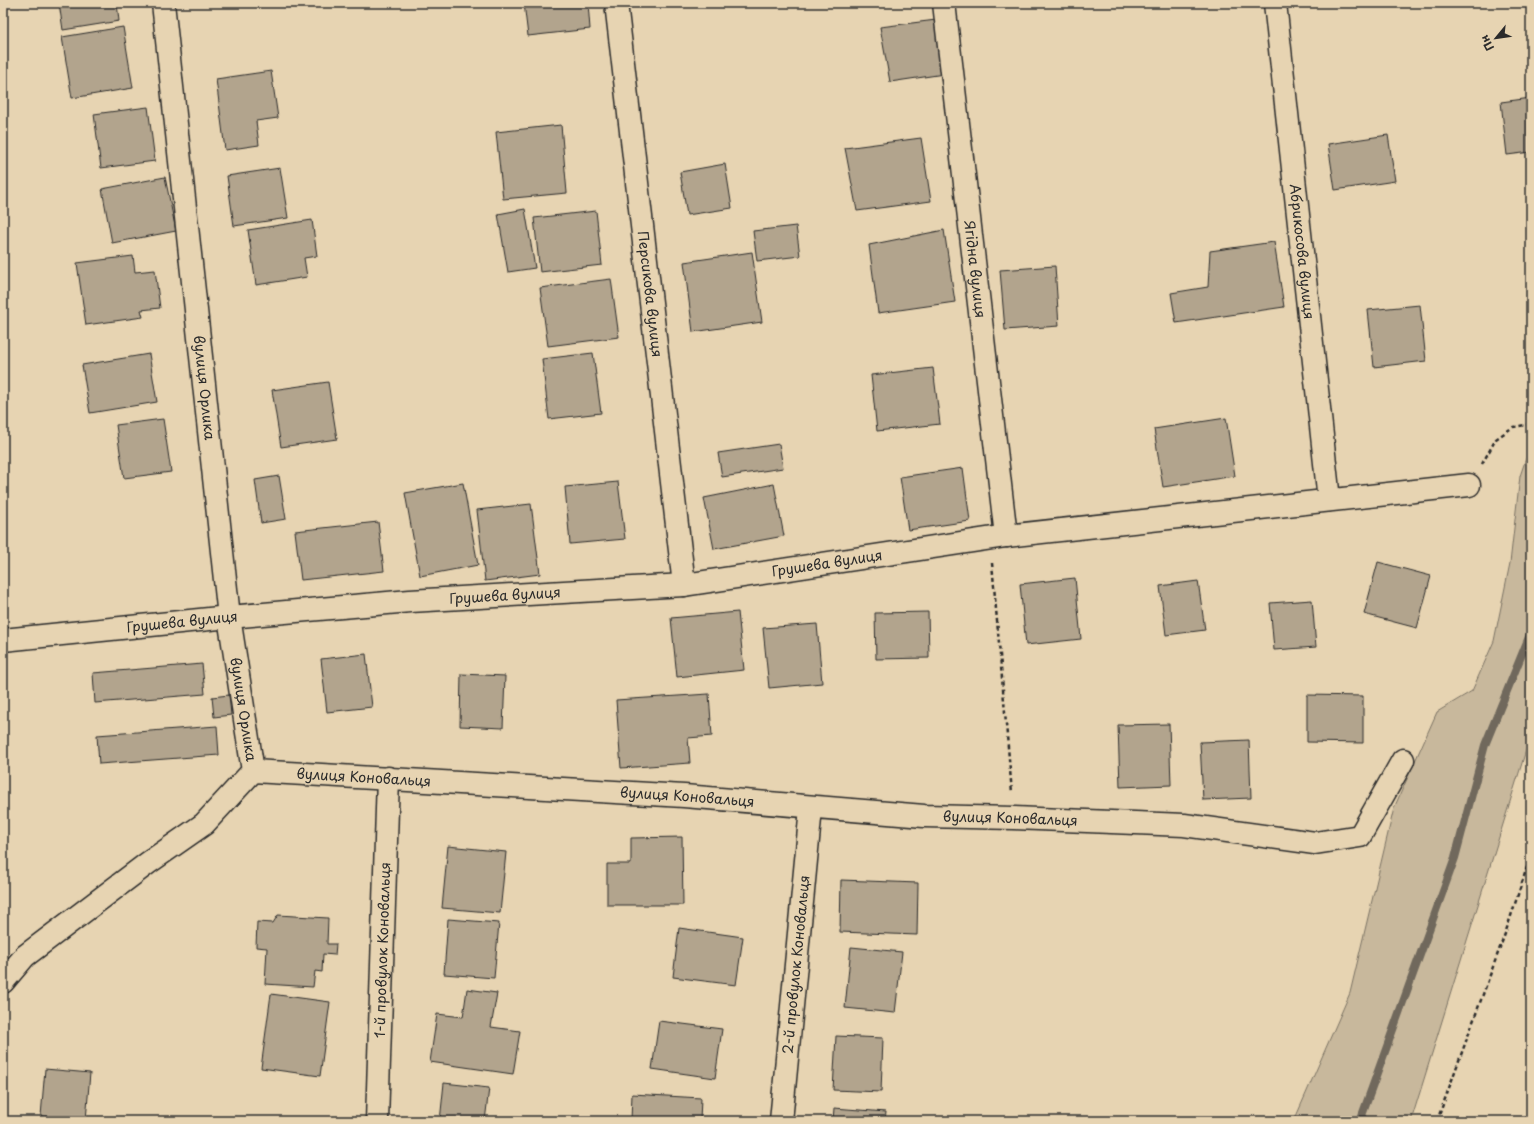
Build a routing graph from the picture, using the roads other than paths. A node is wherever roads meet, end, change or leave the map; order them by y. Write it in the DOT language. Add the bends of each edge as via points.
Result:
graph roads {
  1 [pos="163,3"];
  2 [pos="616,3"];
  3 [pos="944,3"];
  4 [pos="1275,3"];
  5 [pos="1469,485"];
  6 [pos="1328,500"];
  7 [pos="998,537"];
  8 [pos="684,585"];
  9 [pos="229,617"];
  10 [pos="3,640"];
  11 [pos="1403,760"];
  12 [pos="253,772"];
  13 [pos="388,778"];
  14 [pos="811,808"];
  15 [pos="3,982"];
  16 [pos="377,1121"];
  17 [pos="781,1121"];
  1 -- 9 [label="street, вулиця Орлика"];
  2 -- 8 [label="street, Персикова вулиця"];
  3 -- 7 [label="street, Ягідна вулиця"];
  4 -- 6 [label="street, Абрикосова вулиця"];
  5 -- 6 [label="street, Грушева вулиця"];
  6 -- 7 [label="street, Грушева вулиця"];
  7 -- 8 [label="street, Грушева вулиця"];
  8 -- 9 [label="street, Грушева вулиця" via="410,601"];
  9 -- 10 [label="street, Грушева вулиця"];
  9 -- 12 [label="street, вулиця Орлика"];
  11 -- 14 [label="street, вулиця Коновальця" via="1360,836 1315,843 1184,825 924,816"];
  12 -- 13 [label="street, вулиця Коновальця"];
  12 -- 15 [label="street" via="204,824 148,862 24,956"];
  13 -- 14 [label="street, вулиця Коновальця" via="684,796"];
  13 -- 16 [label="street, 1-й провулок Коновальця"];
  14 -- 17 [label="street, 2-й провулок Коновальця"];
}
